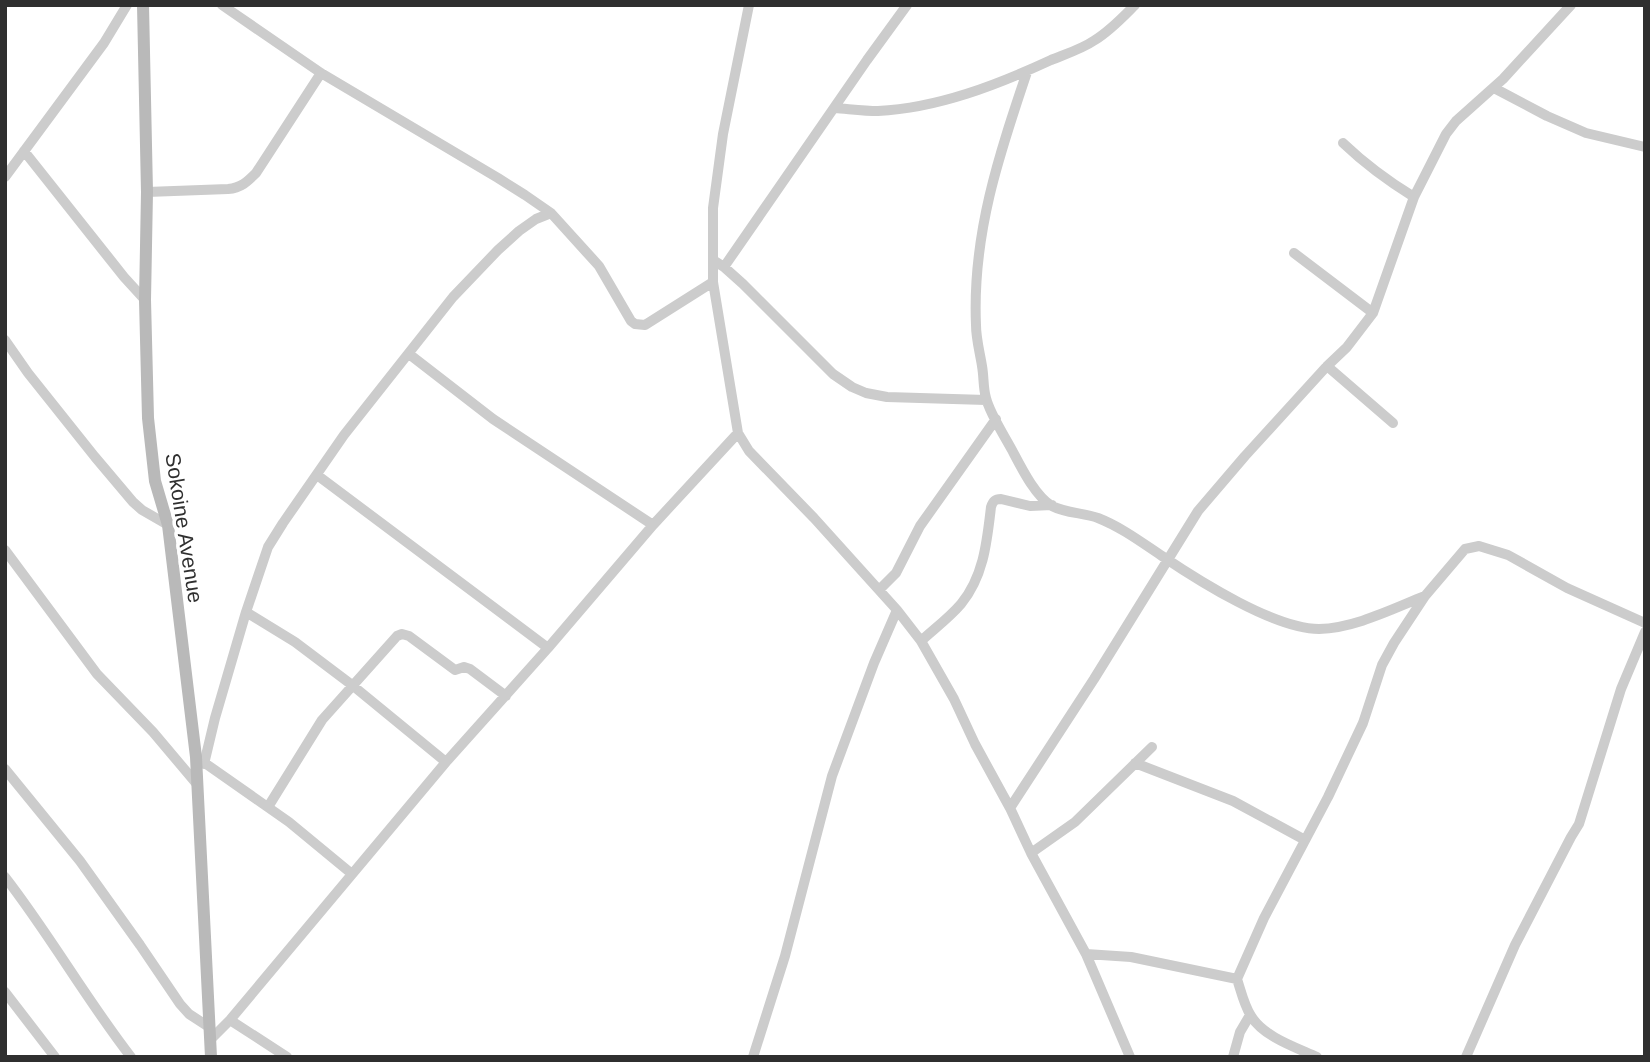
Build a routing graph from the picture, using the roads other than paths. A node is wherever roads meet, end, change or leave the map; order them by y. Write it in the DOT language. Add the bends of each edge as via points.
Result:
graph roads {
  1 [pos="127,5"];
  2 [pos="143,5"];
  3 [pos="222,5"];
  4 [pos="749,5"];
  5 [pos="907,5"];
  6 [pos="1135,5"];
  7 [pos="1571,5"];
  8 [pos="1027,72"];
  9 [pos="321,73"];
  10 [pos="1494,88"];
  11 [pos="835,108"];
  12 [pos="1343,143"];
  13 [pos="1645,147"];
  14 [pos="24,151"];
  15 [pos="5,177"];
  16 [pos="147,192"];
  17 [pos="1414,197"];
  18 [pos="551,213"];
  19 [pos="1294,253"];
  20 [pos="713,260"];
  21 [pos="724,267"];
  22 [pos="713,282"];
  23 [pos="145,300"];
  24 [pos="1373,313"];
  25 [pos="5,340"];
  26 [pos="410,354"];
  27 [pos="1327,366"];
  28 [pos="986,400"];
  29 [pos="996,419"];
  30 [pos="1393,423"];
  31 [pos="738,433"];
  32 [pos="317,475"];
  33 [pos="1052,505"];
  34 [pos="168,525"];
  35 [pos="653,525"];
  36 [pos="5,550"];
  37 [pos="1168,560"];
  38 [pos="879,590"];
  39 [pos="1425,596"];
  40 [pos="897,610"];
  41 [pos="246,612"];
  42 [pos="1645,623"];
  43 [pos="1645,632"];
  44 [pos="921,641"];
  45 [pos="548,648"];
  46 [pos="352,685"];
  47 [pos="506,696"];
  48 [pos="1152,747"];
  49 [pos="200,760"];
  50 [pos="446,762"];
  51 [pos="1135,763"];
  52 [pos="5,769"];
  53 [pos="197,783"];
  54 [pos="268,807"];
  55 [pos="1010,808"];
  56 [pos="1306,841"];
  57 [pos="1031,853"];
  58 [pos="352,874"];
  59 [pos="5,877"];
  60 [pos="1086,954"];
  61 [pos="1237,979"];
  62 [pos="5,992"];
  63 [pos="1250,1015"];
  64 [pos="230,1020"];
  65 [pos="210,1033"];
  66 [pos="55,1057"];
  67 [pos="131,1057"];
  68 [pos="211,1057"];
  69 [pos="287,1057"];
  70 [pos="753,1057"];
  71 [pos="1130,1057"];
  72 [pos="1233,1057"];
  73 [pos="1317,1057"];
  74 [pos="1466,1057"];
  1 -- 14 [label="street"];
  2 -- 16 [label="street, Sokoine Avenue"];
  3 -- 9 [label="street"];
  4 -- 20 [label="street" via="723,134 713,208"];
  5 -- 11 [label="street"];
  6 -- 8 [label="street" via="1094,41"];
  7 -- 10 [label="street"];
  8 -- 11 [label="street" via="934,102 877,111"];
  8 -- 28 [label="street" via="995,169 978,254 976,327"];
  9 -- 16 [label="street" via="270,154 245,184 229,189"];
  9 -- 18 [label="street"];
  10 -- 13 [label="street" via="1587,133"];
  10 -- 17 [label="street" via="1456,121"];
  11 -- 21 [label="street"];
  12 -- 17 [label="street" via="1365,165"];
  14 -- 15 [label="street"];
  14 -- 23 [label="street"];
  16 -- 23 [label="street, Sokoine Avenue"];
  17 -- 24 [label="street"];
  18 -- 22 [label="street" via="599,266 635,324 645,325"];
  18 -- 26 [label="street" via="536,219 498,250"];
  19 -- 24 [label="street"];
  20 -- 21 [label="street"];
  20 -- 22 [label="street"];
  21 -- 28 [label="street" via="833,374 852,387 887,397"];
  22 -- 31 [label="street"];
  23 -- 34 [label="street, Sokoine Avenue" via="151,450"];
  24 -- 27 [label="street"];
  25 -- 34 [label="street" via="133,502"];
  26 -- 32 [label="street"];
  26 -- 35 [label="street" via="493,419"];
  27 -- 30 [label="street"];
  27 -- 37 [label="street" via="1221,482"];
  28 -- 29 [label="street"];
  29 -- 33 [label="street" via="1027,477"];
  29 -- 38 [label="street" via="920,526 896,573"];
  31 -- 35 [label="street"];
  31 -- 38 [label="street" via="749,451"];
  32 -- 41 [label="street" via="268,547"];
  32 -- 45 [label="street"];
  33 -- 37 [label="street" via="1107,522"];
  33 -- 44 [label="street" via="992,502 986,550 976,578 961,603"];
  34 -- 49 [label="street, Sokoine Avenue"];
  35 -- 45 [label="street"];
  36 -- 53 [label="street" via="97,674"];
  37 -- 39 [label="street" via="1274,620 1304,627 1319,629 1359,621"];
  37 -- 55 [label="street"];
  38 -- 40 [label="street"];
  39 -- 42 [label="street" via="1465,550 1479,546 1508,555"];
  39 -- 56 [label="street" via="1382,665 1363,723"];
  40 -- 44 [label="street"];
  40 -- 70 [label="street" via="832,776"];
  41 -- 46 [label="street"];
  41 -- 49 [label="street"];
  43 -- 74 [label="street" via="1621,689 1580,824 1515,945"];
  44 -- 55 [label="street"];
  45 -- 47 [label="street"];
  46 -- 47 [label="street" via="392,639 402,634 455,670 470,669"];
  46 -- 50 [label="street"];
  46 -- 54 [label="street" via="322,720"];
  47 -- 50 [label="street"];
  48 -- 51 [label="street"];
  49 -- 53 [label="street, Sokoine Avenue"];
  49 -- 54 [label="street"];
  50 -- 58 [label="street"];
  51 -- 56 [label="street" via="1233,801"];
  51 -- 57 [label="street" via="1075,821"];
  52 -- 65 [label="street" via="79,860 180,1004"];
  53 -- 65 [label="street, Sokoine Avenue"];
  54 -- 58 [label="street"];
  55 -- 57 [label="street"];
  56 -- 61 [label="street"];
  57 -- 60 [label="street"];
  58 -- 64 [label="street"];
  59 -- 67 [label="street"];
  60 -- 61 [label="street" via="1131,957"];
  60 -- 71 [label="street"];
  61 -- 63 [label="street"];
  62 -- 66 [label="street"];
  63 -- 72 [label="street"];
  63 -- 73 [label="street" via="1268,1033"];
  64 -- 65 [label="street"];
  64 -- 69 [label="street"];
  65 -- 68 [label="street, Sokoine Avenue"];
}
